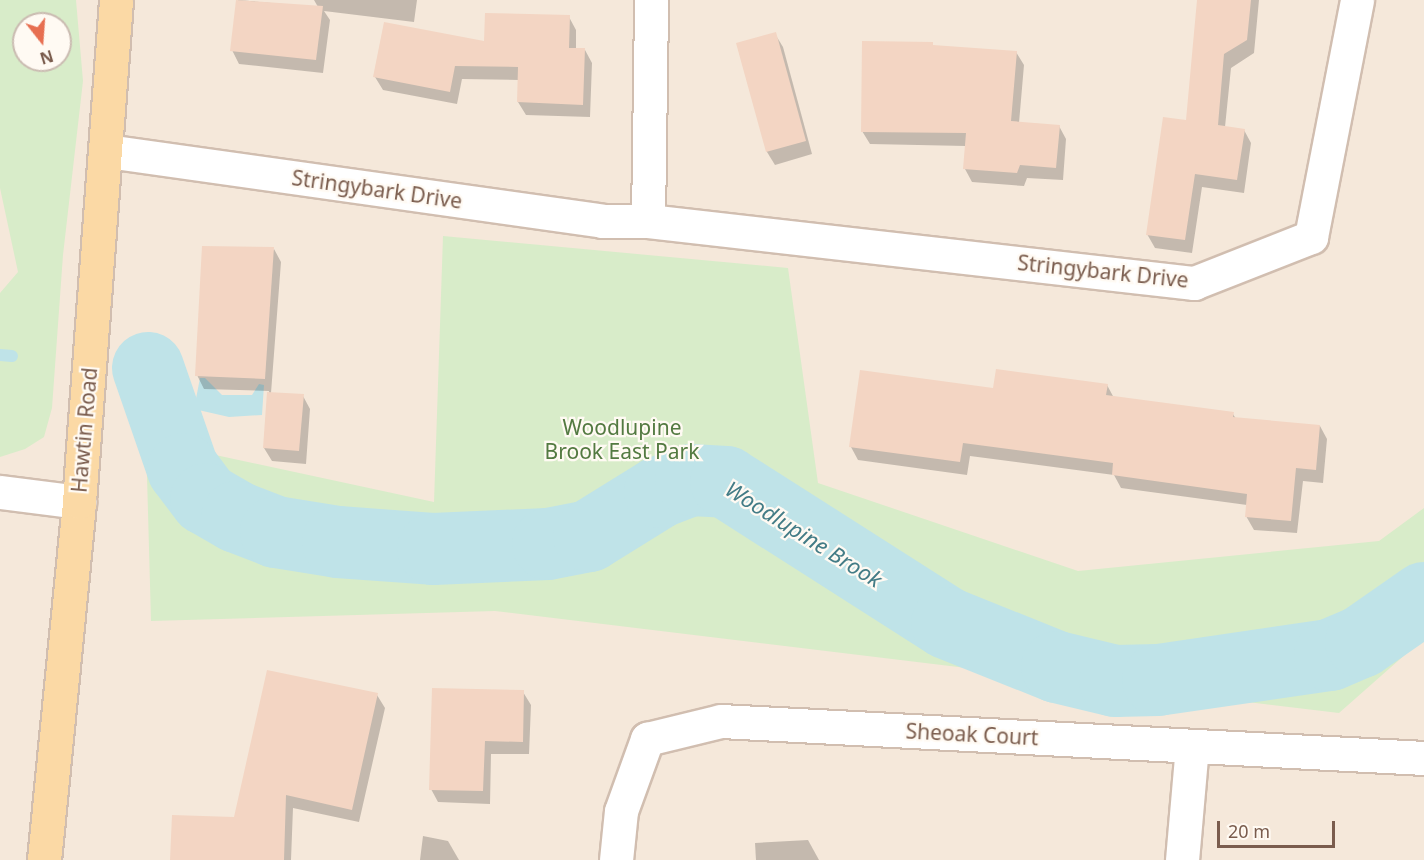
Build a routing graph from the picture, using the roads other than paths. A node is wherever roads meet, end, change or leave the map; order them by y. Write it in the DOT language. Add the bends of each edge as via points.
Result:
graph roads {
  1 [pos="116,0"];
  2 [pos="651,0"];
  3 [pos="1357,0"];
  4 [pos="107,151"];
  5 [pos="648,221"];
  6 [pos="0,492"];
  7 [pos="79,502"];
  8 [pos="1192,746"];
  9 [pos="1424,758"];
  10 [pos="44,860"];
  11 [pos="615,860"];
  12 [pos="1182,860"];
  1 -- 4 [label="main road, Hawtin Road"];
  2 -- 5 [label="street"];
  3 -- 5 [label="street, Stringybark Drive" via="1311,237 1194,283"];
  4 -- 5 [label="street, Stringybark Drive" via="602,221"];
  4 -- 7 [label="main road, Hawtin Road"];
  6 -- 7 [label="street"];
  7 -- 10 [label="main road, Hawtin Road"];
  8 -- 9 [label="street, Sheoak Court"];
  8 -- 11 [label="street, Sheoak Court" via="721,721 647,739 621,811"];
  8 -- 12 [label="street"];
}
